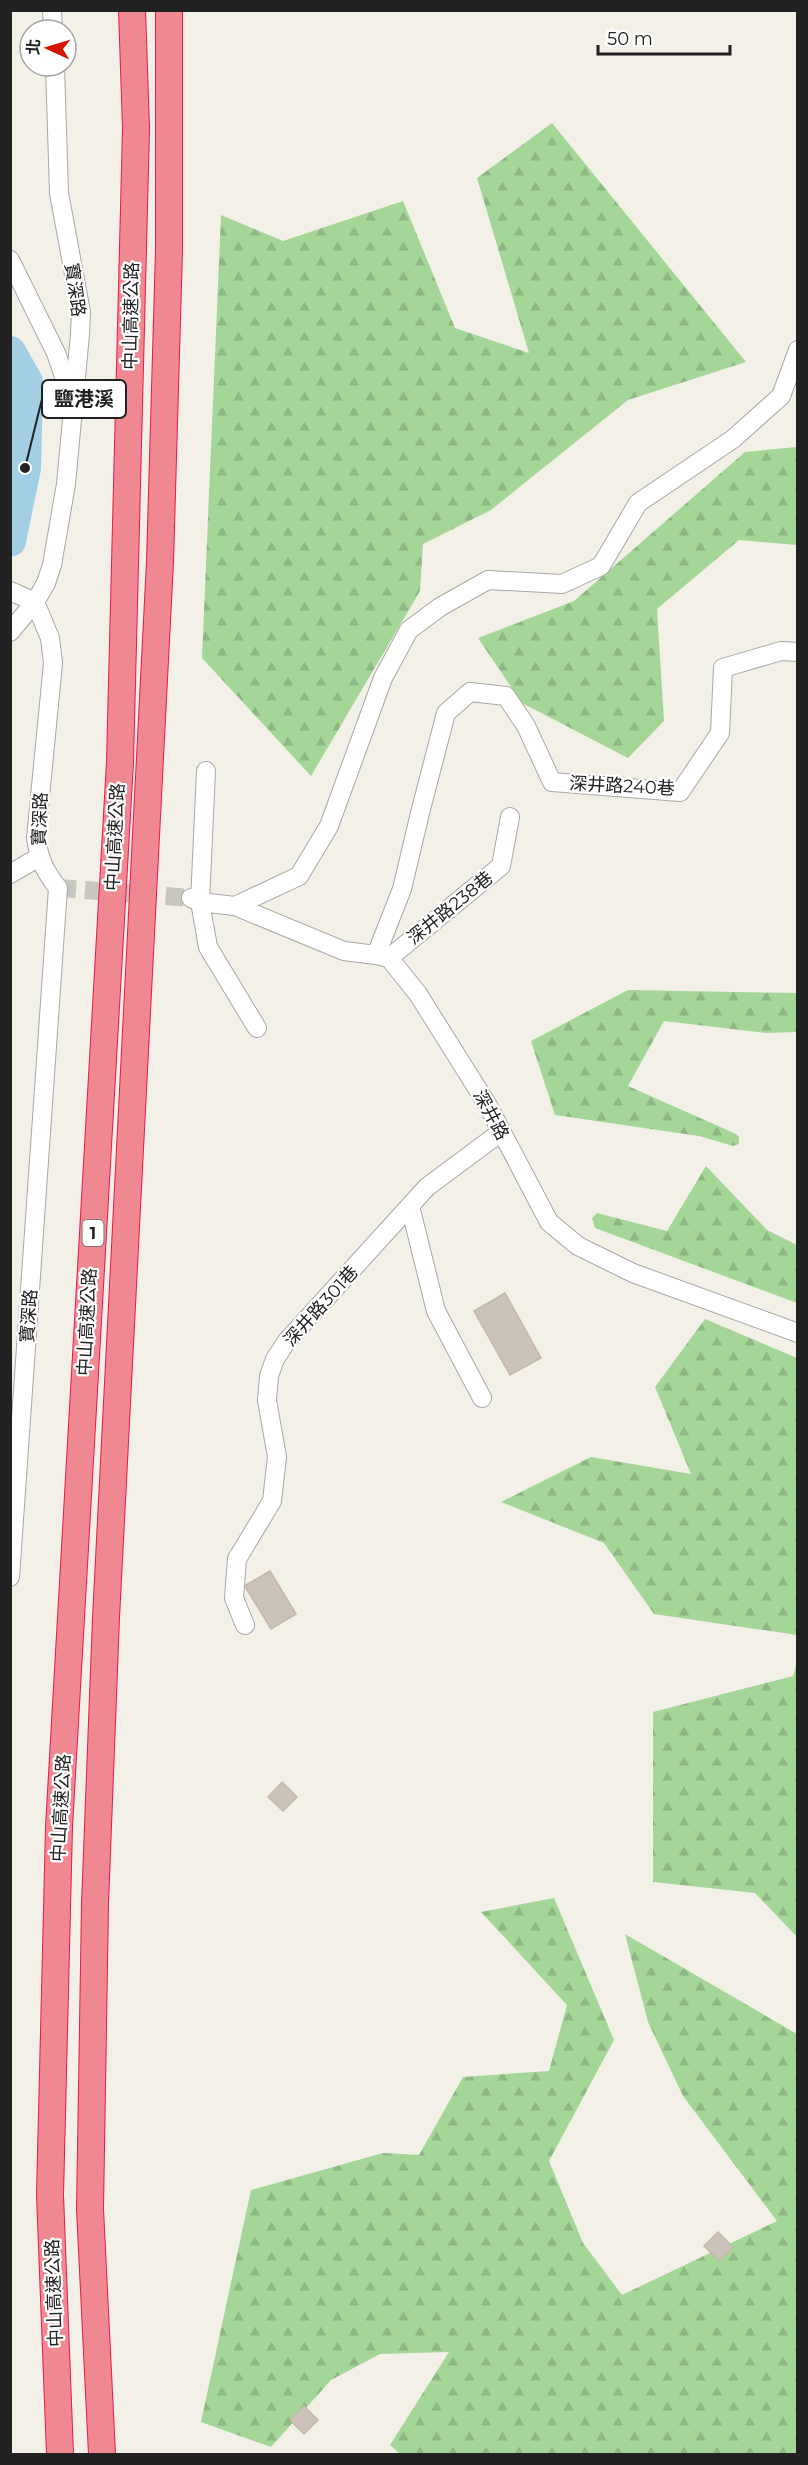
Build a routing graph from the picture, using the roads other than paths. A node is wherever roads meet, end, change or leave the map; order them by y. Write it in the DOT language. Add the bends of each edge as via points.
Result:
graph roads {
  1 [pos="132,10"];
  2 [pos="169,10"];
  3 [pos="55,78"];
  4 [pos="10,260"];
  5 [pos="798,350"];
  6 [pos="73,404"];
  7 [pos="10,591"];
  8 [pos="35,602"];
  9 [pos="10,632"];
  10 [pos="798,652"];
  11 [pos="206,771"];
  12 [pos="510,817"];
  13 [pos="39,857"];
  14 [pos="10,874"];
  15 [pos="196,900"];
  16 [pos="235,906"];
  17 [pos="383,956"];
  18 [pos="257,1028"];
  19 [pos="501,1132"];
  20 [pos="410,1206"];
  21 [pos="798,1333"];
  22 [pos="482,1398"];
  23 [pos="10,1577"];
  24 [pos="245,1625"];
  25 [pos="60,2454"];
  26 [pos="102,2454"];
  1 -- 25 [label="highway, 中山高速公路 / 1" via="136,128 120,762 59,1827 51,2194"];
  2 -- 26 [label="highway, 中山高速公路 / 1" via="169,250 160,562 95,1905 90,2209"];
  3 -- 6 [label="street, 寶深路" via="59,194 81,312"];
  4 -- 6 [label="street" via="56,353"];
  5 -- 16 [label="street" via="781,396 733,439 638,503 600,566 562,584 488,580 409,630 382,678 329,826 299,876"];
  6 -- 8 [label="street, 寶深路" via="66,484 52,565"];
  7 -- 8 [label="street"];
  8 -- 9 [label="street"];
  8 -- 13 [label="street, 寶深路" via="52,652 36,838"];
  10 -- 17 [label="street, 深井路240巷" via="781,651 723,668 720,733 680,792 552,782 526,726 506,696 470,692 446,714"];
  11 -- 15 [label="street"];
  12 -- 17 [label="street, 深井路238巷" via="501,866"];
  13 -- 14 [label="street"];
  13 -- 23 [label="street, 寶深路" via="58,888"];
  15 -- 16 [label="street"];
  15 -- 18 [label="street" via="208,947"];
  16 -- 17 [label="street" via="344,951"];
  17 -- 19 [label="street, 深井路" via="418,994"];
  19 -- 20 [label="street, 深井路301巷" via="427,1187"];
  19 -- 21 [label="street, 深井路" via="549,1222 578,1246 633,1273"];
  20 -- 22 [label="street" via="436,1311"];
  20 -- 24 [label="street, 深井路301巷" via="286,1341 275,1359 267,1400 278,1457 272,1501 237,1559 234,1598"];
}
